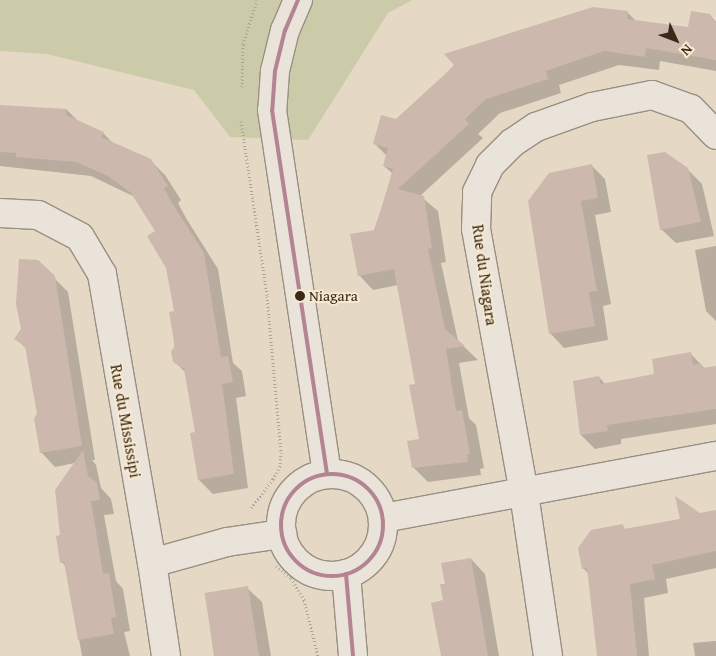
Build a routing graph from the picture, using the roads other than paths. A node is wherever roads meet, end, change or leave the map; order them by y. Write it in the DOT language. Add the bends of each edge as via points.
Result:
graph roads {
  1 [pos="298,0"];
  2 [pos="716,135"];
  3 [pos="0,213"];
  4 [pos="716,456"];
  5 [pos="327,473"];
  6 [pos="524,493"];
  7 [pos="384,518"];
  8 [pos="282,534"];
  9 [pos="152,562"];
  10 [pos="346,574"];
  11 [pos="166,656"];
  12 [pos="353,656"];
  13 [pos="548,656"];
  1 -- 5 [label="street" via="285,30 275,71 272,110"];
  2 -- 6 [label="street, Rue du Niagara" via="691,109 652,95 592,107 536,127 512,143 490,165 477,192 476,229"];
  3 -- 9 [label="street, Rue du Mississipi" via="38,215 80,237 102,274"];
  4 -- 6 [label="street"];
  5 -- 7 [label="street" via="340,474 365,484 374,494"];
  5 -- 8 [label="street" via="301,484 291,494 281,520"];
  6 -- 7 [label="street"];
  6 -- 13 [label="street, Rue du Niagara"];
  7 -- 10 [label="street" via="379,547 360,568"];
  8 -- 9 [label="street" via="227,542"];
  8 -- 10 [label="street" via="286,548 305,568 325,575"];
  9 -- 11 [label="street, Rue du Mississipi"];
  10 -- 12 [label="street"];
}
